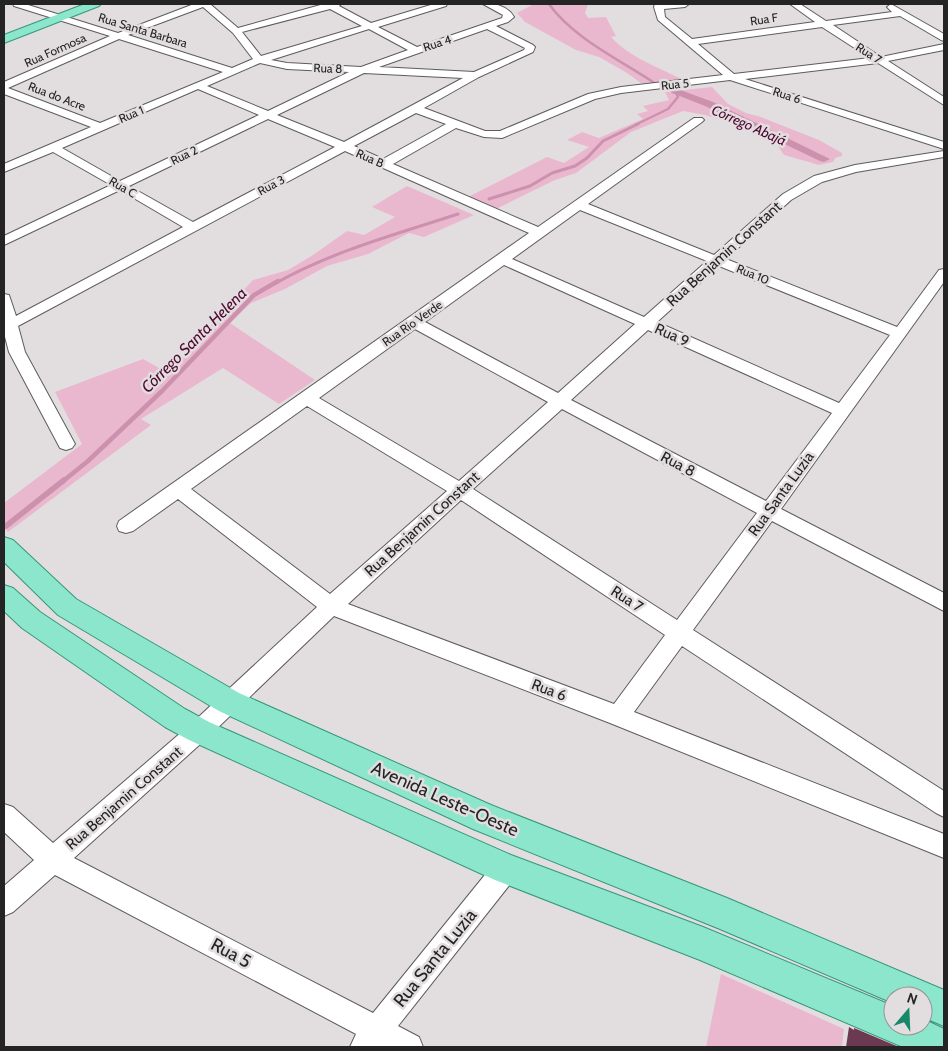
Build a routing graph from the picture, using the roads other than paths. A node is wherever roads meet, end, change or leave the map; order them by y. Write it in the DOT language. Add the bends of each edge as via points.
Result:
graph roads {
  1 [pos="17,4"];
  2 [pos="95,4"];
  3 [pos="201,4"];
  4 [pos="205,4"];
  5 [pos="332,4"];
  6 [pos="443,4"];
  7 [pos="487,4"];
  8 [pos="686,4"];
  9 [pos="794,4"];
  10 [pos="886,4"];
  11 [pos="659,5"];
  12 [pos="902,13"];
  13 [pos="60,17"];
  14 [pos="824,24"];
  15 [pos="370,26"];
  16 [pos="488,26"];
  17 [pos="236,31"];
  18 [pos="118,36"];
  19 [pos="944,38"];
  20 [pos="4,40"];
  21 [pos="689,42"];
  22 [pos="944,47"];
  23 [pos="415,50"];
  24 [pos="259,60"];
  25 [pos="879,60"];
  26 [pos="364,69"];
  27 [pos="232,71"];
  28 [pos="475,74"];
  29 [pos="733,78"];
  30 [pos="4,86"];
  31 [pos="199,86"];
  32 [pos="4,90"];
  33 [pos="944,102"];
  34 [pos="415,109"];
  35 [pos="268,114"];
  36 [pos="698,120"];
  37 [pos="454,124"];
  38 [pos="100,127"];
  39 [pos="343,146"];
  40 [pos="944,146"];
  41 [pos="53,147"];
  42 [pos="944,154"];
  43 [pos="384,164"];
  44 [pos="4,168"];
  45 [pos="120,186"];
  46 [pos="578,205"];
  47 [pos="192,227"];
  48 [pos="539,233"];
  49 [pos="4,241"];
  50 [pos="502,259"];
  51 [pos="717,260"];
  52 [pos="944,273"];
  53 [pos="4,298"];
  54 [pos="414,322"];
  55 [pos="646,324"];
  56 [pos="7,327"];
  57 [pos="899,333"];
  58 [pos="307,398"];
  59 [pos="560,401"];
  60 [pos="842,411"];
  61 [pos="66,444"];
  62 [pos="178,489"];
  63 [pos="460,490"];
  64 [pos="769,511"];
  65 [pos="126,526"];
  66 [pos="4,547"];
  67 [pos="4,595"];
  68 [pos="944,603"];
  69 [pos="331,606"];
  70 [pos="679,633"];
  71 [pos="229,702"];
  72 [pos="618,716"];
  73 [pos="199,731"];
  74 [pos="944,805"];
  75 [pos="4,816"];
  76 [pos="944,846"];
  77 [pos="53,860"];
  78 [pos="506,869"];
  79 [pos="4,903"];
  80 [pos="894,986"];
  81 [pos="883,1020"];
  82 [pos="919,1036"];
  83 [pos="370,1039"];
  84 [pos="409,1047"];
  85 [pos="944,1047"];
  1 -- 13 [label="street, Rua Santa Barbara"];
  2 -- 13 [label="main road"];
  3 -- 18 [label="street, Rua Formosa"];
  4 -- 17 [label="street"];
  5 -- 15 [label="street"];
  5 -- 17 [label="street"];
  6 -- 15 [label="street"];
  7 -- 16 [label="street, Rua 4" via="507,13 508,17"];
  8 -- 11 [label="street"];
  9 -- 14 [label="street, Rua 7"];
  10 -- 12 [label="street"];
  11 -- 21 [label="street, Rua 6" via="661,18"];
  12 -- 14 [label="street, Rua F"];
  12 -- 19 [label="street"];
  13 -- 18 [label="street, Rua Santa Barbara"];
  13 -- 20 [label="main road"];
  14 -- 21 [label="street, Rua F"];
  14 -- 25 [label="street, Rua 7"];
  15 -- 23 [label="street"];
  15 -- 24 [label="street"];
  16 -- 23 [label="street, Rua 4"];
  16 -- 28 [label="street, Rua 3" via="530,47 528,52"];
  17 -- 24 [label="street"];
  18 -- 27 [label="street, Rua Santa Barbara"];
  18 -- 30 [label="street, Rua Formosa"];
  21 -- 29 [label="street, Rua 6"];
  22 -- 25 [label="street, Rua 5"];
  23 -- 26 [label="street, Rua 4"];
  24 -- 26 [label="street, Rua 8" via="287,66"];
  24 -- 27 [label="street, Rua 1"];
  25 -- 29 [label="street, Rua 5"];
  25 -- 33 [label="street, Rua 7"];
  26 -- 28 [label="street, Rua 8"];
  26 -- 35 [label="street, Rua 2"];
  27 -- 31 [label="street, Rua 1"];
  28 -- 34 [label="street, Rua 3"];
  29 -- 37 [label="street, Rua 5" via="592,96 502,135 484,134"];
  29 -- 40 [label="street, Rua 6"];
  31 -- 35 [label="street, Rua B"];
  31 -- 38 [label="street, Rua 1"];
  32 -- 38 [label="street, Rua do Acre"];
  34 -- 37 [label="street, Rua 5"];
  34 -- 39 [label="street, Rua 3"];
  35 -- 39 [label="street, Rua B"];
  35 -- 45 [label="street, Rua 2"];
  36 -- 46 [label="street, Rua Rio Verde"];
  37 -- 43 [label="street"];
  38 -- 41 [label="street, Rua 1"];
  39 -- 43 [label="street, Rua B"];
  39 -- 47 [label="street, Rua 3"];
  41 -- 44 [label="street, Rua 1"];
  41 -- 45 [label="street, Rua C"];
  42 -- 51 [label="street, Rua Benjamin Constant" via="855,169 818,179 787,197"];
  43 -- 48 [label="street, Rua B"];
  45 -- 47 [label="street, Rua C"];
  45 -- 49 [label="street, Rua 2"];
  46 -- 48 [label="street, Rua Rio Verde"];
  46 -- 51 [label="street, Rua 10"];
  47 -- 56 [label="street, Rua 3"];
  48 -- 50 [label="street, Rua Rio Verde"];
  50 -- 54 [label="street, Rua Rio Verde"];
  50 -- 55 [label="street, Rua 9"];
  51 -- 55 [label="street, Rua Benjamin Constant"];
  51 -- 57 [label="street, Rua 10"];
  52 -- 57 [label="street, Rua Santa Luzia"];
  53 -- 56 [label="street"];
  54 -- 58 [label="street, Rua Rio Verde"];
  54 -- 59 [label="street, Rua 8"];
  55 -- 59 [label="street, Rua Benjamin Constant"];
  55 -- 60 [label="street, Rua 9"];
  56 -- 61 [label="street"];
  57 -- 60 [label="street, Rua Santa Luzia"];
  58 -- 62 [label="street, Rua Rio Verde"];
  58 -- 63 [label="street, Rua 7"];
  59 -- 63 [label="street, Rua Benjamin Constant"];
  59 -- 64 [label="street, Rua 8"];
  60 -- 64 [label="street, Rua Santa Luzia"];
  62 -- 65 [label="street, Rua Rio Verde"];
  62 -- 69 [label="street, Rua 6"];
  63 -- 69 [label="street, Rua Benjamin Constant"];
  63 -- 70 [label="street, Rua 7"];
  64 -- 68 [label="street, Rua 8"];
  64 -- 70 [label="street, Rua Santa Luzia"];
  66 -- 71 [label="main road, Avenida Leste-Oeste" via="67,607"];
  67 -- 73 [label="main road" via="31,620"];
  69 -- 71 [label="street, Rua Benjamin Constant"];
  69 -- 72 [label="street, Rua 6"];
  70 -- 72 [label="street, Rua Santa Luzia"];
  70 -- 74 [label="street, Rua 7"];
  71 -- 73 [label="street, Rua Benjamin Constant"];
  71 -- 80 [label="main road, Avenida Leste-Oeste" via="484,818"];
  72 -- 76 [label="street, Rua 6"];
  73 -- 77 [label="street, Rua Benjamin Constant"];
  73 -- 78 [label="main road"];
  75 -- 77 [label="street, Rua 5"];
  77 -- 79 [label="street, Rua Benjamin Constant"];
  77 -- 83 [label="street, Rua 5"];
  78 -- 81 [label="main road" via="702,944"];
  78 -- 83 [label="street, Rua Santa Luzia"];
  82 -- 85 [label="main road"];
  83 -- 84 [label="street, Rua 5"];
}
